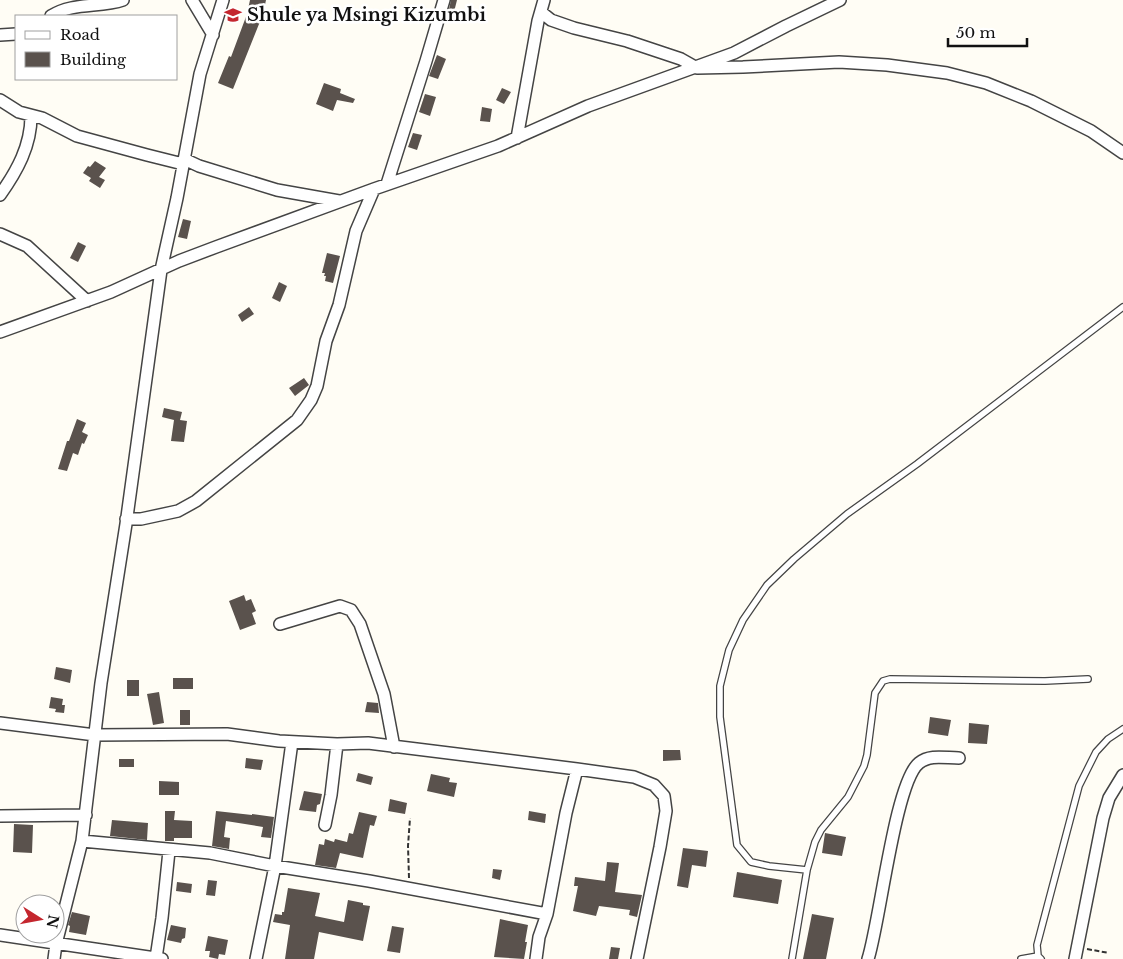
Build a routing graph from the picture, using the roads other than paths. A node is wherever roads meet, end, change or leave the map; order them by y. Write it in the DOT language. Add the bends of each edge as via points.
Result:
graph roads {
  1 [pos="123,0"];
  2 [pos="192,0"];
  3 [pos="223,0"];
  4 [pos="444,0"];
  5 [pos="544,0"];
  6 [pos="840,0"];
  7 [pos="541,12"];
  8 [pos="53,15"];
  9 [pos="15,34"];
  10 [pos="0,35"];
  11 [pos="213,35"];
  12 [pos="697,68"];
  13 [pos="0,100"];
  14 [pos="31,116"];
  15 [pos="517,138"];
  16 [pos="1123,153"];
  17 [pos="183,161"];
  18 [pos="387,184"];
  19 [pos="374,189"];
  20 [pos="0,195"];
  21 [pos="341,201"];
  22 [pos="0,234"];
  23 [pos="161,270"];
  24 [pos="87,301"];
  25 [pos="1123,307"];
  26 [pos="0,332"];
  27 [pos="126,519"];
  28 [pos="280,624"];
  29 [pos="1088,679"];
  30 [pos="0,723"];
  31 [pos="1123,730"];
  32 [pos="95,734"];
  33 [pos="292,742"];
  34 [pos="337,744"];
  35 [pos="394,747"];
  36 [pos="959,758"];
  37 [pos="577,768"];
  38 [pos="1123,775"];
  39 [pos="86,815"];
  40 [pos="0,816"];
  41 [pos="325,826"];
  42 [pos="82,841"];
  43 [pos="169,850"];
  44 [pos="275,866"];
  45 [pos="807,870"];
  46 [pos="65,908"];
  47 [pos="547,914"];
  48 [pos="0,935"];
  49 [pos="15,937"];
  50 [pos="56,944"];
  51 [pos="1077,953"];
  52 [pos="1040,957"];
  53 [pos="159,958"];
  54 [pos="54,959"];
  55 [pos="256,959"];
  56 [pos="536,959"];
  57 [pos="637,959"];
  58 [pos="792,959"];
  59 [pos="868,959"];
  60 [pos="1021,959"];
  1 -- 8 [label="street" via="59,11"];
  2 -- 11 [label="street"];
  3 -- 11 [label="street"];
  4 -- 18 [label="street"];
  5 -- 7 [label="street"];
  6 -- 12 [label="street"];
  7 -- 12 [label="street" via="574,28 627,41 681,59"];
  7 -- 15 [label="street"];
  9 -- 10 [label="street"];
  11 -- 17 [label="street" via="200,74"];
  12 -- 15 [label="street" via="588,106"];
  12 -- 16 [label="street" via="839,62 947,73 986,83 1031,101 1091,130"];
  13 -- 14 [label="street"];
  14 -- 17 [label="street" via="42,118 77,136 147,156"];
  14 -- 20 [label="street" via="25,153"];
  15 -- 18 [label="street"];
  17 -- 21 [label="street" via="277,190"];
  17 -- 23 [label="street"];
  18 -- 19 [label="street"];
  19 -- 21 [label="street"];
  19 -- 27 [label="street" via="356,231 339,305 326,341 318,386 297,420 196,501 178,511"];
  21 -- 23 [label="street"];
  22 -- 24 [label="street" via="27,246"];
  23 -- 24 [label="street"];
  23 -- 27 [label="street"];
  24 -- 26 [label="street"];
  25 -- 45 [label="lane" via="847,514 767,585 744,620 730,650 720,686 720,717 737,845 751,862"];
  27 -- 32 [label="street"];
  28 -- 35 [label="street" via="340,606 351,610 360,624 384,694"];
  29 -- 45 [label="lane" via="883,681 875,693 864,766 848,797 821,830"];
  30 -- 32 [label="street"];
  31 -- 52 [label="lane" via="1096,752 1080,786 1037,945"];
  32 -- 33 [label="street" via="227,734"];
  32 -- 39 [label="street"];
  33 -- 34 [label="street"];
  33 -- 44 [label="street"];
  34 -- 35 [label="street"];
  34 -- 41 [label="street"];
  35 -- 37 [label="street"];
  36 -- 59 [label="street" via="926,758 916,765 908,781"];
  37 -- 47 [label="street"];
  37 -- 57 [label="street" via="634,778 654,785 664,796 666,811"];
  38 -- 51 [label="street" via="1102,818"];
  39 -- 40 [label="street"];
  39 -- 42 [label="street"];
  42 -- 43 [label="street"];
  42 -- 46 [label="street"];
  43 -- 44 [label="street" via="210,853"];
  43 -- 53 [label="street"];
  44 -- 47 [label="street"];
  44 -- 55 [label="street"];
  45 -- 58 [label="lane"];
  47 -- 56 [label="street" via="538,937"];
  48 -- 49 [label="street"];
  50 -- 53 [label="street"];
  50 -- 54 [label="street"];
  52 -- 60 [label="lane"];
}
